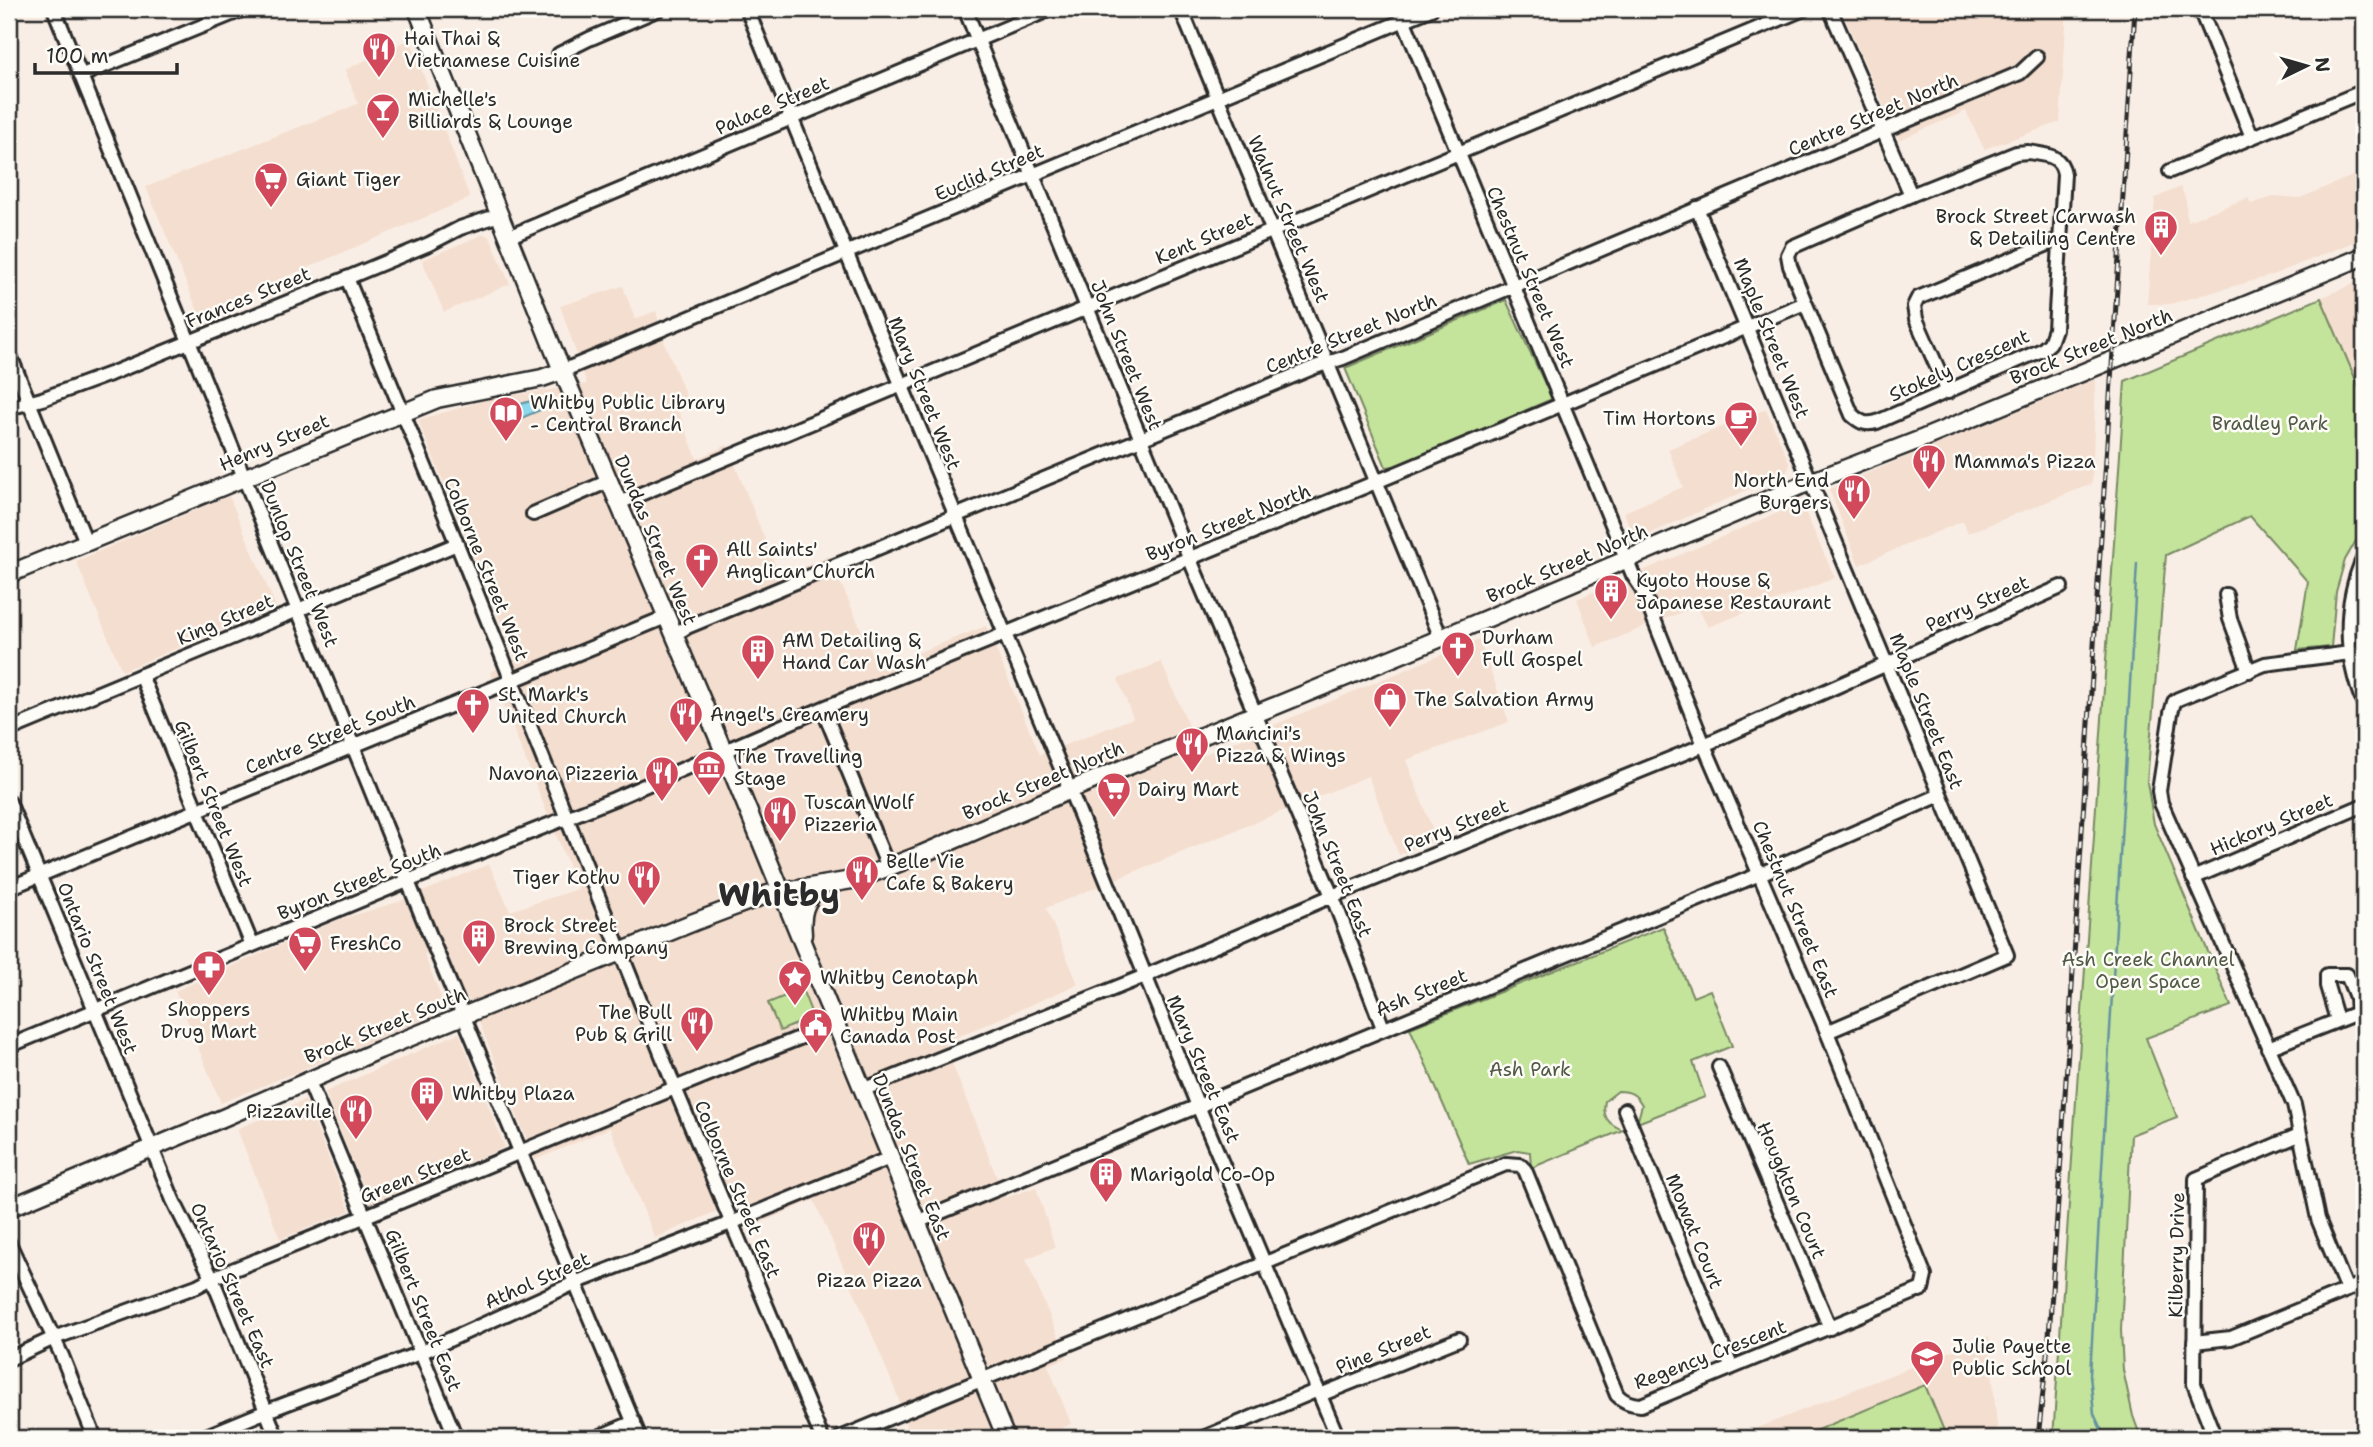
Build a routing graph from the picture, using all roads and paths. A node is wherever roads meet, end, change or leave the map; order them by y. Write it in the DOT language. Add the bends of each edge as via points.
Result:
graph roads {
  1 [pos="54,9"];
  2 [pos="244,9"];
  3 [pos="417,9"];
  4 [pos="659,9"];
  5 [pos="747,9"];
  6 [pos="965,9"];
  7 [pos="1051,9"];
  8 [pos="1181,9"];
  9 [pos="1431,9"];
  10 [pos="1804,9"];
  11 [pos="1830,9"];
  12 [pos="2202,9"];
  13 [pos="1401,14"];
  14 [pos="978,39"];
  15 [pos="559,54"];
  16 [pos="2037,57"];
  17 [pos="82,75"];
  18 [pos="2364,91"];
  19 [pos="1217,98"];
  20 [pos="792,117"];
  21 [pos="1882,131"];
  22 [pos="2252,137"];
  23 [pos="1458,153"];
  24 [pos="2170,171"];
  25 [pos="1033,175"];
  26 [pos="1911,195"];
  27 [pos="1697,208"];
  28 [pos="499,215"];
  29 [pos="1273,230"];
  30 [pos="508,237"];
  31 [pos="2060,239"];
  32 [pos="847,253"];
  33 [pos="2364,256"];
  34 [pos="347,278"];
  35 [pos="1514,286"];
  36 [pos="1805,303"];
  37 [pos="1088,307"];
  38 [pos="1747,327"];
  39 [pos="189,341"];
  40 [pos="9,353"];
  41 [pos="1328,363"];
  42 [pos="562,371"];
  43 [pos="902,384"];
  44 [pos="1948,392"];
  45 [pos="28,401"];
  46 [pos="1563,405"];
  47 [pos="9,408"];
  48 [pos="401,412"];
  49 [pos="1141,439"];
  50 [pos="244,477"];
  51 [pos="609,481"];
  52 [pos="1376,481"];
  53 [pos="1811,482"];
  54 [pos="619,503"];
  55 [pos="533,514"];
  56 [pos="956,516"];
  57 [pos="86,542"];
  58 [pos="457,544"];
  59 [pos="2364,556"];
  60 [pos="1190,559"];
  61 [pos="1627,560"];
  62 [pos="9,574"];
  63 [pos="2061,587"];
  64 [pos="2226,596"];
  65 [pos="298,609"];
  66 [pos="666,617"];
  67 [pos="674,635"];
  68 [pos="1005,635"];
  69 [pos="1441,638"];
  70 [pos="2350,653"];
  71 [pos="2364,654"];
  72 [pos="1887,664"];
  73 [pos="2249,671"];
  74 [pos="141,675"];
  75 [pos="510,681"];
  76 [pos="2364,704"];
  77 [pos="823,709"];
  78 [pos="1254,715"];
  79 [pos="9,730"];
  80 [pos="353,745"];
  81 [pos="1704,745"];
  82 [pos="724,752"];
  83 [pos="1070,790"];
  84 [pos="1940,795"];
  85 [pos="9,802"];
  86 [pos="2364,805"];
  87 [pos="195,811"];
  88 [pos="566,817"];
  89 [pos="888,867"];
  90 [pos="1760,874"];
  91 [pos="39,875"];
  92 [pos="2193,878"];
  93 [pos="408,881"];
  94 [pos="819,887"];
  95 [pos="9,888"];
  96 [pos="781,891"];
  97 [pos="1332,896"];
  98 [pos="252,945"];
  99 [pos="804,948"];
  100 [pos="622,953"];
  101 [pos="1145,976"];
  102 [pos="95,1010"];
  103 [pos="464,1016"];
  104 [pos="2337,1020"];
  105 [pos="835,1024"];
  106 [pos="1383,1028"];
  107 [pos="1827,1032"];
  108 [pos="9,1046"];
  109 [pos="2268,1048"];
  110 [pos="1719,1067"];
  111 [pos="308,1080"];
  112 [pos="675,1088"];
  113 [pos="862,1090"];
  114 [pos="1198,1106"];
  115 [pos="1625,1110"];
  116 [pos="2299,1135"];
  117 [pos="152,1148"];
  118 [pos="522,1152"];
  119 [pos="890,1158"];
  120 [pos="9,1208"];
  121 [pos="366,1216"];
  122 [pos="916,1222"];
  123 [pos="732,1223"];
  124 [pos="9,1242"];
  125 [pos="1265,1264"];
  126 [pos="1925,1276"];
  127 [pos="212,1278"];
  128 [pos="576,1282"];
  129 [pos="2364,1283"];
  130 [pos="2347,1290"];
  131 [pos="1830,1328"];
  132 [pos="54,1338"];
  133 [pos="1460,1339"];
  134 [pos="2194,1342"];
  135 [pos="420,1353"];
  136 [pos="9,1359"];
  137 [pos="1731,1366"];
  138 [pos="982,1381"];
  139 [pos="1319,1393"];
  140 [pos="267,1411"];
  141 [pos="634,1422"];
  142 [pos="96,1438"];
  143 [pos="201,1438"];
  144 [pos="277,1438"];
  145 [pos="456,1438"];
  146 [pos="596,1438"];
  147 [pos="640,1438"];
  148 [pos="822,1438"];
  149 [pos="840,1438"];
  150 [pos="1006,1438"];
  151 [pos="1203,1438"];
  152 [pos="1338,1438"];
  153 [pos="2216,1438"];
  1 -- 17 [label="street, Dunlop Street West"];
  2 -- 17 [label="street"];
  3 -- 28 [label="main road, Dundas Street West"];
  4 -- 15 [label="street"];
  5 -- 20 [label="street, Mary Street West"];
  6 -- 14 [label="street, John Street West"];
  7 -- 14 [label="street, Palace Street"];
  8 -- 19 [label="street, Walnut Street West"];
  9 -- 13 [label="street, Euclid Street"];
  10 -- 23 [label="street, Kent Street"];
  11 -- 21 [label="street"];
  12 -- 22 [label="street"];
  13 -- 19 [label="street, Euclid Street"];
  13 -- 23 [label="street, Chestnut Street West"];
  14 -- 20 [label="street, Palace Street"];
  14 -- 25 [label="street, John Street West"];
  16 -- 21 [label="street, Centre Street North" via="2020,73"];
  17 -- 39 [label="street, Dunlop Street West"];
  18 -- 22 [label="street"];
  19 -- 25 [label="street, Euclid Street"];
  19 -- 29 [label="street, Walnut Street West"];
  20 -- 30 [label="street, Palace Street"];
  20 -- 32 [label="street, Mary Street West"];
  21 -- 26 [label="street"];
  21 -- 27 [label="street, Centre Street North"];
  22 -- 24 [label="street"];
  23 -- 29 [label="street, Kent Street"];
  23 -- 35 [label="street, Chestnut Street West"];
  25 -- 32 [label="street, Euclid Street"];
  25 -- 37 [label="street, John Street West"];
  26 -- 31 [label="street, Stokely Crescent" via="2016,153 2055,156 2064,174"];
  26 -- 36 [label="street, Stokely Crescent" via="1791,247 1790,266"];
  27 -- 35 [label="street, Centre Street North"];
  27 -- 38 [label="street, Maple Street West"];
  28 -- 30 [label="main road, Dundas Street West"];
  28 -- 34 [label="street, Frances Street"];
  29 -- 37 [label="street, Kent Street"];
  29 -- 41 [label="street, Walnut Street West"];
  30 -- 42 [label="main road, Dundas Street West"];
  31 -- 44 [label="street, Stokely Crescent" via="2055,329 2050,343"];
  31 -- 44 [label="street" via="1918,298 1916,319"];
  32 -- 42 [label="street, Euclid Street"];
  32 -- 43 [label="street, Mary Street West"];
  33 -- 53 [label="main road, Brock Street North"];
  34 -- 39 [label="street, Frances Street"];
  34 -- 48 [label="street, Colborne Street West"];
  35 -- 41 [label="street, Centre Street North"];
  35 -- 46 [label="street, Chestnut Street West"];
  36 -- 38 [label="street, Byron Street North"];
  36 -- 44 [label="street, Stokely Crescent" via="1852,415 1861,422 1877,422"];
  37 -- 43 [label="street, Kent Street"];
  37 -- 49 [label="street, John Street West"];
  38 -- 46 [label="street, Byron Street North"];
  38 -- 53 [label="street, Maple Street West"];
  39 -- 45 [label="street, Frances Street"];
  39 -- 50 [label="street, Dunlop Street West"];
  40 -- 45 [label="street"];
  41 -- 49 [label="street, Centre Street North"];
  41 -- 52 [label="street, Walnut Street West"];
  42 -- 48 [label="main road, Henry Street" via="437,399"];
  42 -- 51 [label="main road, Dundas Street West"];
  43 -- 54 [label="street, Kent Street"];
  43 -- 56 [label="street, Mary Street West"];
  45 -- 47 [label="street, Frances Street"];
  45 -- 57 [label="street"];
  46 -- 52 [label="street, Byron Street North"];
  46 -- 61 [label="street, Chestnut Street West"];
  48 -- 50 [label="main road, Henry Street"];
  48 -- 58 [label="street, Colborne Street West"];
  49 -- 56 [label="street, Centre Street North"];
  49 -- 60 [label="street, John Street West"];
  50 -- 57 [label="main road, Henry Street"];
  50 -- 65 [label="street, Dunlop Street West"];
  51 -- 54 [label="main road, Dundas Street West"];
  51 -- 55 [label="street"];
  52 -- 60 [label="street, Byron Street North"];
  52 -- 69 [label="street, Walnut Street West"];
  53 -- 61 [label="main road, Brock Street North"];
  53 -- 72 [label="street, Maple Street East"];
  54 -- 66 [label="main road, Dundas Street West"];
  56 -- 67 [label="street, Centre Street North"];
  56 -- 68 [label="street, Mary Street West"];
  57 -- 62 [label="main road, Henry Street"];
  58 -- 65 [label="street, King Street"];
  58 -- 75 [label="street, Colborne Street West"];
  59 -- 70 [label="street" via="2348,613"];
  60 -- 68 [label="street, Byron Street North"];
  60 -- 78 [label="street, John Street West"];
  61 -- 69 [label="main road, Brock Street North"];
  61 -- 81 [label="street, Chestnut Street East"];
  63 -- 72 [label="street, Perry Street"];
  64 -- 73 [label="street"];
  65 -- 74 [label="street, King Street"];
  65 -- 80 [label="street, Dunlop Street West"];
  66 -- 67 [label="main road, Dundas Street West"];
  66 -- 75 [label="street, Centre Street South"];
  67 -- 82 [label="main road, Dundas Street West"];
  68 -- 77 [label="street, Byron Street North"];
  68 -- 83 [label="street, Mary Street West"];
  69 -- 78 [label="main road, Brock Street North"];
  70 -- 71 [label="street"];
  70 -- 73 [label="street" via="2265,664"];
  70 -- 76 [label="street"];
  72 -- 81 [label="street, Perry Street"];
  72 -- 84 [label="street, Maple Street East"];
  73 -- 92 [label="street" via="2178,699 2172,708 2159,791"];
  74 -- 79 [label="street, King Street"];
  74 -- 87 [label="street, Gilbert Street West"];
  75 -- 80 [label="street, Centre Street South"];
  75 -- 88 [label="street, Colborne Street West"];
  77 -- 82 [label="street, Byron Street North"];
  77 -- 89 [label="street"];
  78 -- 83 [label="main road, Brock Street North"];
  78 -- 97 [label="street, John Street East"];
  80 -- 87 [label="street, Centre Street South"];
  80 -- 93 [label="street, Dunlop Street West"];
  81 -- 90 [label="street, Chestnut Street East"];
  81 -- 97 [label="street, Perry Street"];
  82 -- 88 [label="street, Byron Street South"];
  82 -- 96 [label="main road, Dundas Street West"];
  83 -- 89 [label="main road, Brock Street North"];
  83 -- 101 [label="street, Mary Street East"];
  84 -- 90 [label="street, Ash Street"];
  84 -- 107 [label="street, Maple Street East" via="2007,955"];
  85 -- 91 [label="street, Ontario Street West"];
  86 -- 92 [label="street, Hickory Street"];
  87 -- 91 [label="street, Centre Street South"];
  87 -- 98 [label="street, Gilbert Street West"];
  88 -- 93 [label="street, Byron Street South"];
  88 -- 100 [label="street, Colborne Street West"];
  89 -- 94 [label="main road, Brock Street North"];
  90 -- 106 [label="street, Ash Street"];
  90 -- 107 [label="street, Chestnut Street East"];
  91 -- 95 [label="street, Centre Street South"];
  91 -- 102 [label="street, Ontario Street West"];
  92 -- 109 [label="street"];
  93 -- 98 [label="street, Byron Street South"];
  93 -- 103 [label="street, Dunlop Street West"];
  94 -- 96 [label="main road, Brock Street North"];
  94 -- 99 [label="main road" via="804,907"];
  96 -- 99 [label="main road, Dundas Street East"];
  96 -- 100 [label="main road, Brock Street South"];
  97 -- 101 [label="street, Perry Street"];
  97 -- 106 [label="street, John Street East"];
  98 -- 102 [label="street, Byron Street South"];
  99 -- 105 [label="main road, Dundas Street East"];
  100 -- 103 [label="main road, Brock Street South"];
  100 -- 112 [label="street, Colborne Street East"];
  101 -- 113 [label="street, Perry Street"];
  101 -- 114 [label="street, Mary Street East"];
  102 -- 108 [label="street, Byron Street South"];
  102 -- 117 [label="street, Ontario Street West"];
  103 -- 111 [label="main road, Brock Street South"];
  103 -- 118 [label="street, Dunlop Street West"];
  104 -- 109 [label="street"];
  105 -- 112 [label="street, Green Street"];
  105 -- 113 [label="main road, Dundas Street East"];
  106 -- 114 [label="street, Ash Street"];
  107 -- 126 [label="street, Chestnut Street East"];
  109 -- 116 [label="street" via="2294,1105"];
  110 -- 131 [label="street, Houghton Court"];
  111 -- 117 [label="main road, Brock Street South"];
  111 -- 121 [label="street, Gilbert Street East"];
  112 -- 118 [label="street, Green Street"];
  112 -- 123 [label="street, Colborne Street East"];
  113 -- 119 [label="main road, Dundas Street East"];
  114 -- 122 [label="street, Ash Street"];
  114 -- 125 [label="street, Mary Street East"];
  115 -- 137 [label="street, Mowat Court"];
  116 -- 130 [label="street" via="2318,1219"];
  116 -- 134 [label="street, Kilberry Drive" via="2196,1179"];
  117 -- 120 [label="main road, Brock Street South"];
  117 -- 127 [label="street, Ontario Street East"];
  118 -- 121 [label="street, Green Street"];
  118 -- 128 [label="street, Dunlop Street West"];
  119 -- 122 [label="main road, Dundas Street East"];
  119 -- 123 [label="street, Athol Street"];
  121 -- 127 [label="street, Green Street"];
  121 -- 135 [label="street, Gilbert Street East"];
  122 -- 138 [label="main road, Dundas Street East"];
  123 -- 128 [label="street, Athol Street"];
  123 -- 148 [label="street, Colborne Street East"];
  124 -- 132 [label="street"];
  125 -- 137 [label="street, Regency Crescent" via="1506,1164 1520,1164 1616,1395 1640,1405"];
  125 -- 138 [label="street"];
  125 -- 139 [label="street, Mary Street East"];
  126 -- 131 [label="street, Regency Crescent" via="1922,1289"];
  127 -- 132 [label="street, Green Street"];
  127 -- 140 [label="street, Ontario Street East"];
  128 -- 135 [label="street, Athol Street"];
  128 -- 141 [label="street, Dunlop Street West"];
  129 -- 130 [label="street"];
  130 -- 134 [label="street" via="2231,1338"];
  131 -- 137 [label="street, Regency Crescent"];
  132 -- 136 [label="street, Green Street"];
  132 -- 142 [label="street"];
  133 -- 139 [label="street, Pine Street"];
  134 -- 153 [label="street, Kilberry Drive" via="2194,1384"];
  135 -- 140 [label="street, Athol Street"];
  135 -- 145 [label="street, Gilbert Street East"];
  138 -- 149 [label="street"];
  138 -- 150 [label="main road, Dundas Street East"];
  139 -- 151 [label="street, Pine Street"];
  139 -- 152 [label="street, Mary Street East"];
  140 -- 143 [label="street, Athol Street"];
  140 -- 144 [label="street, Ontario Street East"];
  141 -- 146 [label="street"];
  141 -- 147 [label="street, Dunlop Street West"];
}
